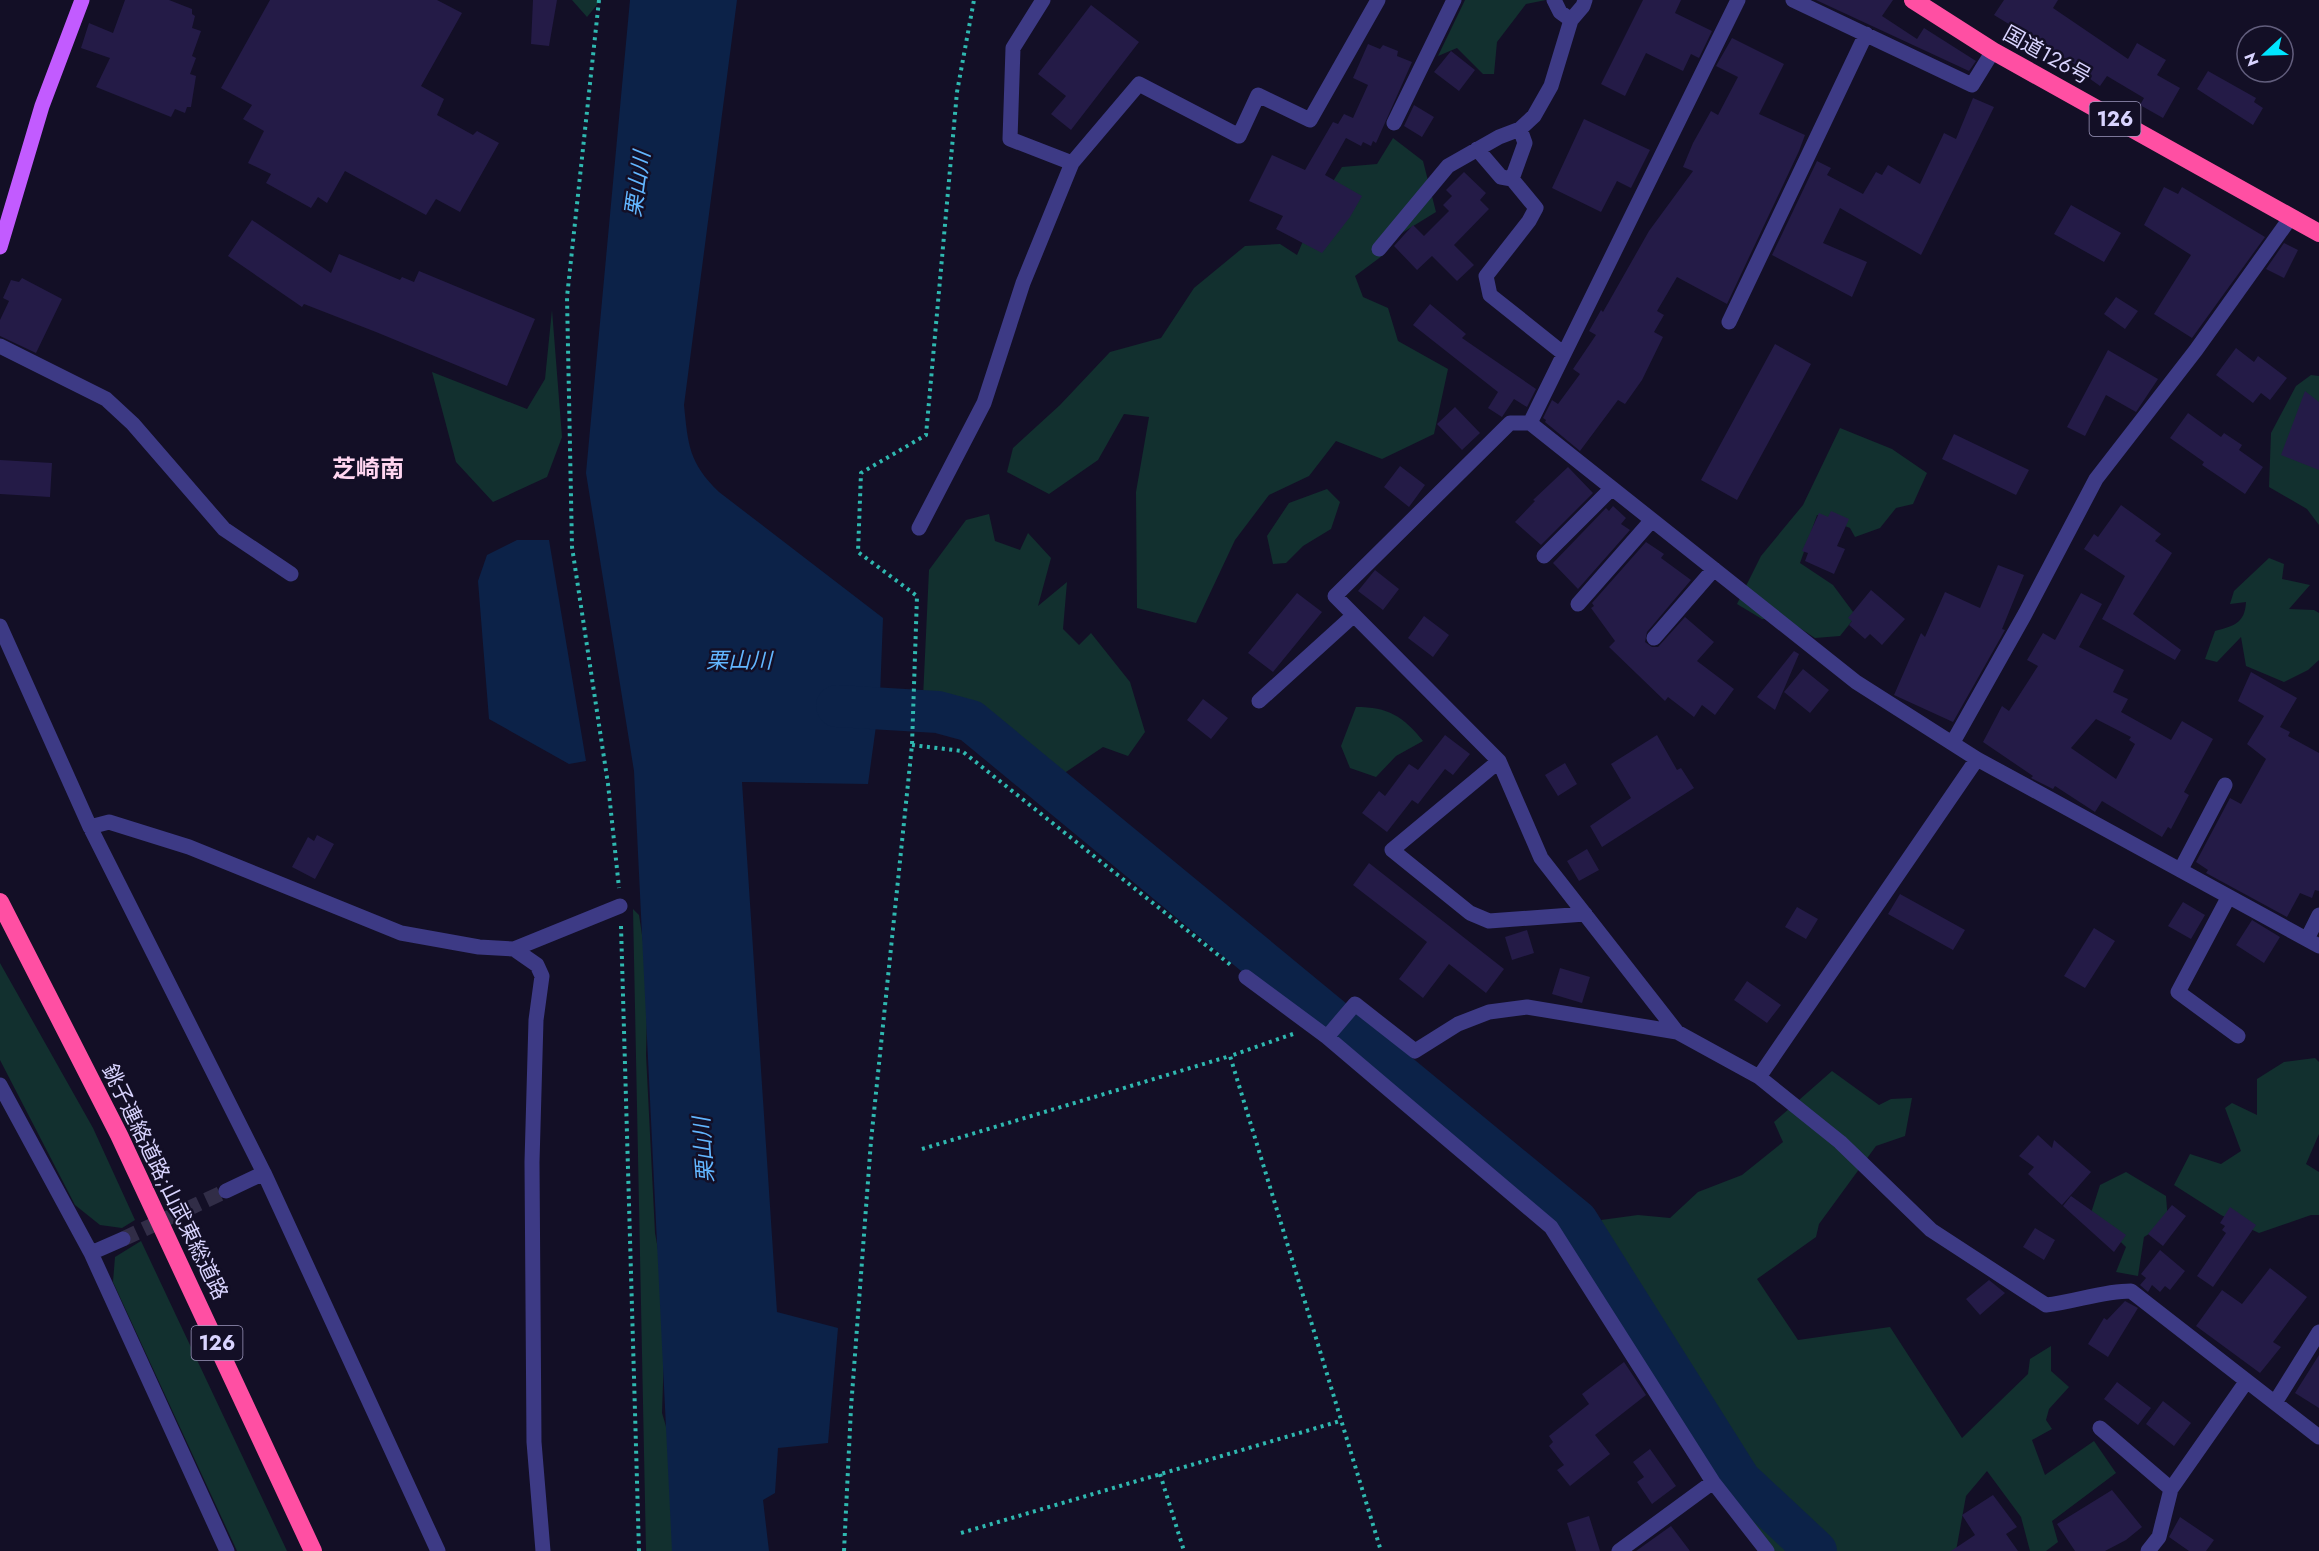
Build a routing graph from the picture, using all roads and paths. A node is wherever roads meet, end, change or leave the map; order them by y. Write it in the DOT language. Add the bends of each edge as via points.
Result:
graph roads {
  1 [pos="82,0"];
  2 [pos="599,0"];
  3 [pos="974,0"];
  4 [pos="1043,0"];
  5 [pos="1378,0"];
  6 [pos="1454,0"];
  7 [pos="1554,0"];
  8 [pos="1585,0"];
  9 [pos="1738,0"];
  10 [pos="1793,0"];
  11 [pos="1913,0"];
  12 [pos="1571,20"];
  13 [pos="1866,34"];
  14 [pos="1993,51"];
  15 [pos="1394,123"];
  16 [pos="1520,129"];
  17 [pos="1477,149"];
  18 [pos="1072,163"];
  19 [pos="1512,179"];
  20 [pos="2291,217"];
  21 [pos="2319,233"];
  22 [pos="0,247"];
  23 [pos="1379,249"];
  24 [pos="1729,322"];
  25 [pos="0,346"];
  26 [pos="1564,354"];
  27 [pos="1530,423"];
  28 [pos="1612,488"];
  29 [pos="1652,520"];
  30 [pos="919,528"];
  31 [pos="1544,556"];
  32 [pos="1714,569"];
  33 [pos="291,574"];
  34 [pos="1578,604"];
  35 [pos="1354,615"];
  36 [pos="0,626"];
  37 [pos="1654,638"];
  38 [pos="1259,700"];
  39 [pos="1953,742"];
  40 [pos="912,745"];
  41 [pos="1977,759"];
  42 [pos="1499,761"];
  43 [pos="2225,785"];
  44 [pos="90,827"];
  45 [pos="2181,870"];
  46 [pos="2228,898"];
  47 [pos="0,902"];
  48 [pos="620,906"];
  49 [pos="1585,914"];
  50 [pos="2319,915"];
  51 [pos="2313,942"];
  52 [pos="514,949"];
  53 [pos="1246,977"];
  54 [pos="1313,1027"];
  55 [pos="1677,1032"];
  56 [pos="2238,1036"];
  57 [pos="1327,1037"];
  58 [pos="1230,1056"];
  59 [pos="1758,1077"];
  60 [pos="0,1085"];
  61 [pos="922,1149"];
  62 [pos="264,1173"];
  63 [pos="226,1191"];
  64 [pos="123,1239"];
  65 [pos="91,1253"];
  66 [pos="2319,1332"];
  67 [pos="2246,1382"];
  68 [pos="2276,1401"];
  69 [pos="1340,1422"];
  70 [pos="2100,1428"];
  71 [pos="2319,1437"];
  72 [pos="1160,1474"];
  73 [pos="1713,1482"];
  74 [pos="2171,1489"];
  75 [pos="961,1533"];
  76 [pos="227,1551"];
  77 [pos="313,1551"];
  78 [pos="438,1551"];
  79 [pos="543,1551"];
  80 [pos="639,1551"];
  81 [pos="844,1551"];
  82 [pos="1184,1551"];
  83 [pos="1381,1551"];
  84 [pos="1619,1551"];
  85 [pos="1767,1551"];
  86 [pos="2148,1551"];
  1 -- 22 [label="main road" via="42,106"];
  2 -- 48 [label="path" via="567,297 572,547 609,784"];
  3 -- 40 [label="path" via="957,92 926,435 861,473 858,552 917,596"];
  4 -- 18 [label="street" via="1013,48 1010,139"];
  5 -- 18 [label="street" via="1311,120 1258,95 1239,136 1139,84"];
  6 -- 15 [label="street"];
  7 -- 12 [label="street" via="1560,12"];
  8 -- 12 [label="street"];
  9 -- 26 [label="street"];
  10 -- 13 [label="street"];
  11 -- 14 [label="highway, 国道126号 / 126"];
  12 -- 16 [label="street" via="1551,86 1534,116"];
  13 -- 14 [label="street" via="1972,85"];
  13 -- 24 [label="street"];
  14 -- 20 [label="highway, 国道126号 / 126"];
  16 -- 17 [label="street"];
  16 -- 19 [label="street" via="1525,143"];
  17 -- 19 [label="street" via="1502,177"];
  17 -- 23 [label="street" via="1448,166"];
  18 -- 30 [label="street" via="1023,283 984,403"];
  19 -- 26 [label="street" via="1536,208 1486,276 1490,295"];
  20 -- 21 [label="highway, 国道126号 / 126"];
  20 -- 39 [label="street" via="2196,350 2096,479"];
  25 -- 33 [label="street" via="106,399 133,424 224,528"];
  26 -- 27 [label="street"];
  27 -- 28 [label="street"];
  27 -- 35 [label="street" via="1510,423 1335,596"];
  28 -- 29 [label="street"];
  28 -- 31 [label="street"];
  29 -- 32 [label="street"];
  29 -- 34 [label="street"];
  32 -- 37 [label="street"];
  32 -- 39 [label="street" via="1856,682"];
  35 -- 38 [label="street"];
  35 -- 42 [label="street"];
  36 -- 44 [label="street"];
  39 -- 41 [label="street"];
  40 -- 53 [label="path" via="962,751"];
  40 -- 81 [label="path" via="871,1141"];
  41 -- 45 [label="street"];
  41 -- 59 [label="street"];
  42 -- 49 [label="street" via="1541,858"];
  42 -- 49 [label="street" via="1392,850 1470,913 1489,921"];
  43 -- 45 [label="street"];
  44 -- 52 [label="street" via="109,822 189,847 401,933"];
  44 -- 62 [label="street"];
  45 -- 46 [label="street"];
  46 -- 51 [label="street"];
  46 -- 56 [label="street" via="2178,992"];
  47 -- 77 [label="highway, 銚子連絡道路;山武東総道路 / 126" via="119,1135"];
  48 -- 52 [label="street"];
  48 -- 80 [label="path"];
  49 -- 55 [label="street"];
  50 -- 51 [label="street"];
  52 -- 79 [label="street" via="537,965 542,976 535,1042 532,1174 534,1442"];
  53 -- 54 [label="street"];
  54 -- 57 [label="street"];
  54 -- 58 [label="path"];
  55 -- 57 [label="street" via="1527,1007 1489,1012 1458,1024 1416,1051 1355,1004"];
  55 -- 59 [label="street"];
  57 -- 73 [label="street" via="1551,1227"];
  58 -- 61 [label="path"];
  58 -- 69 [label="path"];
  59 -- 67 [label="street" via="1840,1142 1931,1230 2046,1305 2131,1291"];
  60 -- 65 [label="street"];
  62 -- 63 [label="street"];
  62 -- 78 [label="street"];
  64 -- 65 [label="street"];
  65 -- 76 [label="street"];
  66 -- 68 [label="street"];
  67 -- 68 [label="street"];
  67 -- 74 [label="street"];
  68 -- 71 [label="street"];
  69 -- 72 [label="path"];
  69 -- 83 [label="path"];
  70 -- 74 [label="street"];
  72 -- 75 [label="path"];
  72 -- 82 [label="path"];
  73 -- 84 [label="street"];
  73 -- 85 [label="street"];
  74 -- 86 [label="street" via="2159,1537"];
}
